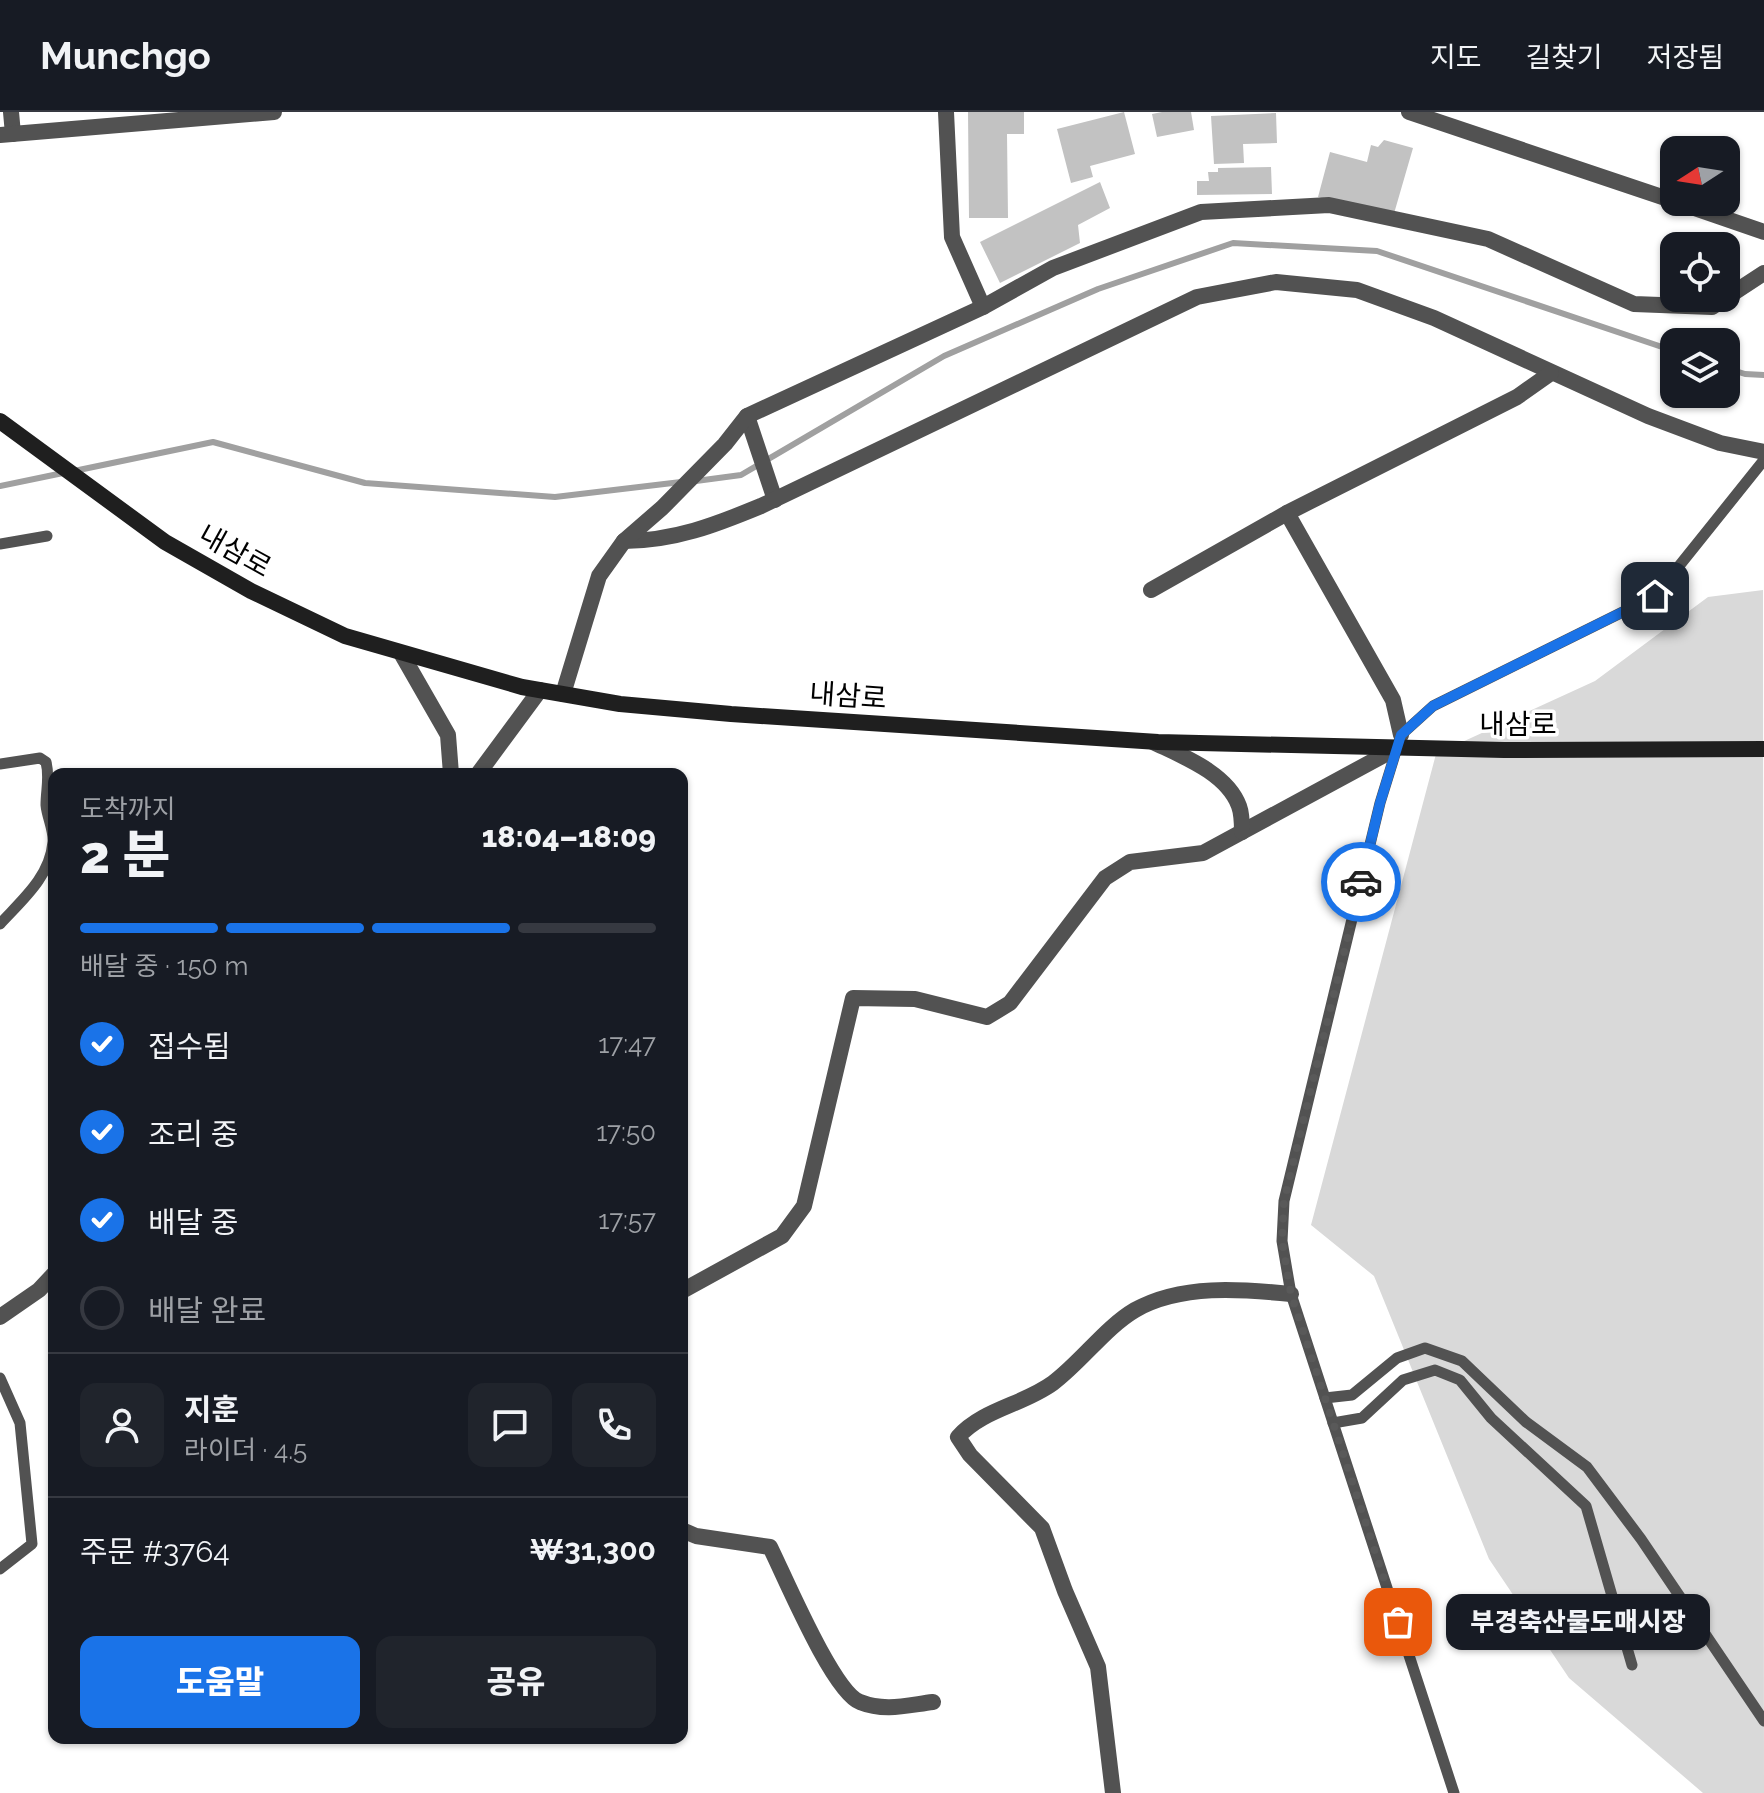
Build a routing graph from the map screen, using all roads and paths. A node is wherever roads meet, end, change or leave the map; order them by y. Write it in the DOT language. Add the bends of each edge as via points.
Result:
graph roads {
  1 [pos="11,112"];
  2 [pos="274,112"];
  3 [pos="946,112"];
  4 [pos="1409,112"];
  5 [pos="6,134"];
  6 [pos="1660,196"];
  7 [pos="1719,216"];
  8 [pos="1764,232"];
  9 [pos="1764,273"];
  10 [pos="983,307"];
  11 [pos="1551,373"];
  12 [pos="0,421"];
  13 [pos="749,422"];
  14 [pos="1764,452"];
  15 [pos="1764,460"];
  16 [pos="775,500"];
  17 [pos="1287,513"];
  18 [pos="47,536"];
  19 [pos="624,541"];
  20 [pos="0,544"];
  21 [pos="1151,590"];
  22 [pos="401,653"];
  23 [pos="540,690"];
  24 [pos="563,694"];
  25 [pos="1399,741"];
  26 [pos="1153,742"];
  27 [pos="1764,749"];
  28 [pos="0,764"];
  29 [pos="451,768"];
  30 [pos="482,768"];
  31 [pos="48,771"];
  32 [pos="48,794"];
  33 [pos="48,818"];
  34 [pos="1242,832"];
  35 [pos="48,858"];
  36 [pos="0,924"];
  37 [pos="48,1280"];
  38 [pos="688,1288"];
  39 [pos="1291,1294"];
  40 [pos="0,1317"];
  41 [pos="0,1378"];
  42 [pos="1325,1398"];
  43 [pos="1333,1423"];
  44 [pos="688,1533"];
  45 [pos="0,1569"];
  46 [pos="1632,1665"];
  47 [pos="933,1702"];
  48 [pos="1764,1721"];
  49 [pos="1113,1793"];
  50 [pos="1454,1793"];
  1 -- 5 [label="street"];
  2 -- 5 [label="street"];
  3 -- 10 [label="street" via="952,237"];
  4 -- 6 [label="street"];
  7 -- 8 [label="street"];
  9 -- 10 [label="street" via="1712,307 1634,304 1488,239 1329,205 1268,206 1201,212 1150,229 1053,268"];
  10 -- 13 [label="street"];
  11 -- 14 [label="street" via="1720,443"];
  11 -- 16 [label="street" via="1434,318 1357,290 1276,282 1197,297"];
  11 -- 17 [label="street" via="1517,397"];
  12 -- 22 [label="main road, 내삼로" via="165,542 345,636"];
  13 -- 16 [label="street"];
  13 -- 19 [label="street"];
  15 -- 25 [label="lane" via="1655,596 1433,706"];
  16 -- 19 [label="street" via="705,529 658,541"];
  17 -- 21 [label="street"];
  17 -- 25 [label="street" via="1393,700"];
  18 -- 20 [label="lane"];
  19 -- 24 [label="street" via="599,576"];
  22 -- 23 [label="main road, 내삼로"];
  22 -- 29 [label="street" via="448,735"];
  23 -- 24 [label="main road, 내삼로"];
  23 -- 30 [label="street"];
  24 -- 26 [label="main road, 내삼로" via="731,714"];
  25 -- 26 [label="main road, 내삼로"];
  25 -- 27 [label="main road, 내삼로"];
  25 -- 34 [label="street"];
  25 -- 39 [label="lane" via="1284,1201 1282,1241"];
  26 -- 34 [label="street" via="1201,765 1231,792 1240,807"];
  28 -- 31 [label="lane" via="40,758"];
  32 -- 33 [label="lane"];
  34 -- 38 [label="street" via="1203,853 1130,862 1105,878 1010,1003 987,1017 915,999 853,998 804,1206 782,1236"];
  35 -- 36 [label="lane" via="29,894"];
  37 -- 40 [label="street"];
  39 -- 42 [label="lane"];
  39 -- 49 [label="street" via="1234,1288 1170,1297 1134,1310 1051,1384 971,1423 958,1437 1042,1528 1098,1667"];
  41 -- 45 [label="lane" via="20,1423 32,1544"];
  42 -- 43 [label="lane"];
  42 -- 48 [label="lane" via="1352,1395 1397,1358 1425,1348 1462,1361 1526,1422 1587,1467"];
  43 -- 46 [label="lane" via="1362,1418 1403,1380 1435,1370 1460,1380 1491,1418 1586,1506"];
  43 -- 50 [label="lane"];
  44 -- 47 [label="street" via="770,1547 836,1680 856,1701 883,1709"];
}
